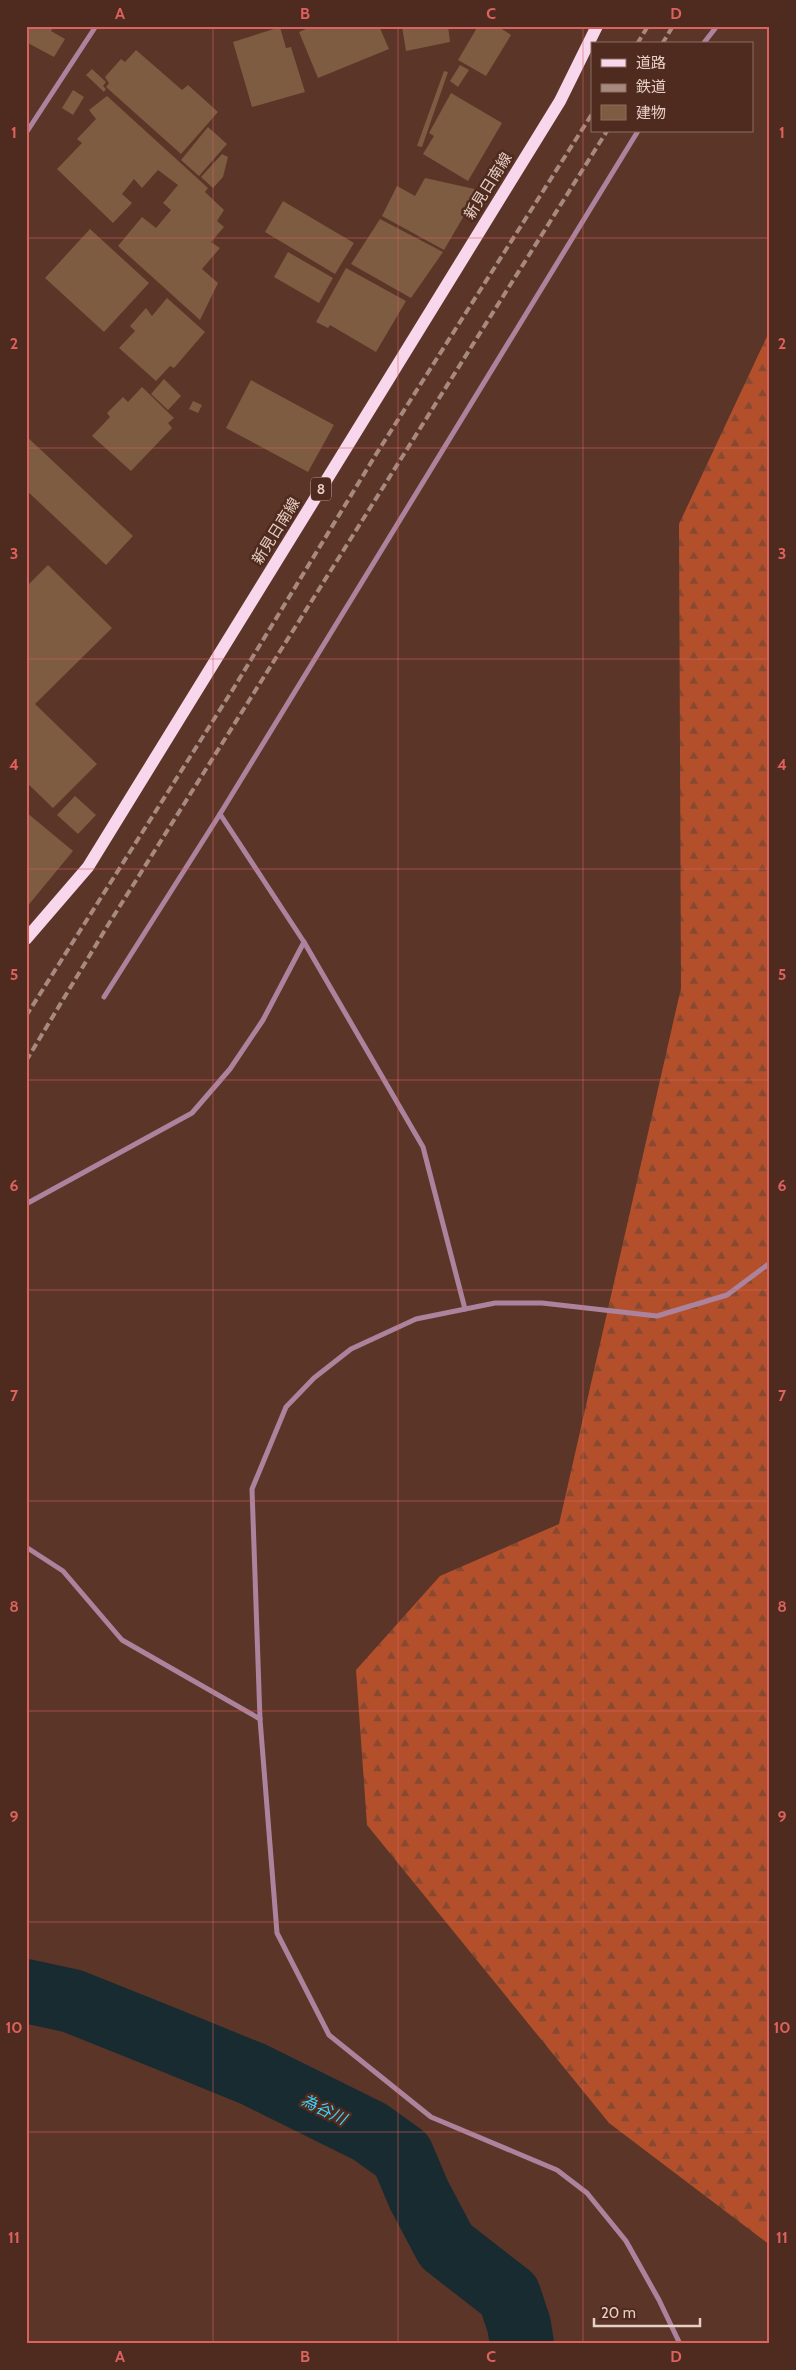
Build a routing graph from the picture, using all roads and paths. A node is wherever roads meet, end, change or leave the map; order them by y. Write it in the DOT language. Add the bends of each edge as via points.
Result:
graph roads {
  1 [pos="96,26"];
  2 [pos="597,26"];
  3 [pos="717,26"];
  4 [pos="705,42"];
  5 [pos="637,132"];
  6 [pos="26,133"];
  7 [pos="220,814"];
  8 [pos="26,939"];
  9 [pos="304,942"];
  10 [pos="104,997"];
  11 [pos="26,1204"];
  12 [pos="770,1263"];
  13 [pos="465,1310"];
  14 [pos="26,1547"];
  15 [pos="260,1719"];
  16 [pos="680,2344"];
  1 -- 6 [label="street"];
  2 -- 8 [label="main road, 新見日南線 / 8" via="554,109 88,868"];
  3 -- 4 [label="street"];
  5 -- 7 [label="street"];
  7 -- 9 [label="street"];
  7 -- 10 [label="street"];
  9 -- 11 [label="street" via="263,1020 230,1069 192,1113"];
  9 -- 13 [label="street" via="423,1147"];
  12 -- 13 [label="street" via="727,1295 657,1316 542,1303 494,1303"];
  13 -- 15 [label="street" via="416,1319 351,1349 314,1378 286,1408 252,1489"];
  14 -- 15 [label="street" via="63,1572 122,1640"];
  15 -- 16 [label="street" via="277,1933 329,2035 431,2117 557,2170 587,2193 626,2241"];
}
